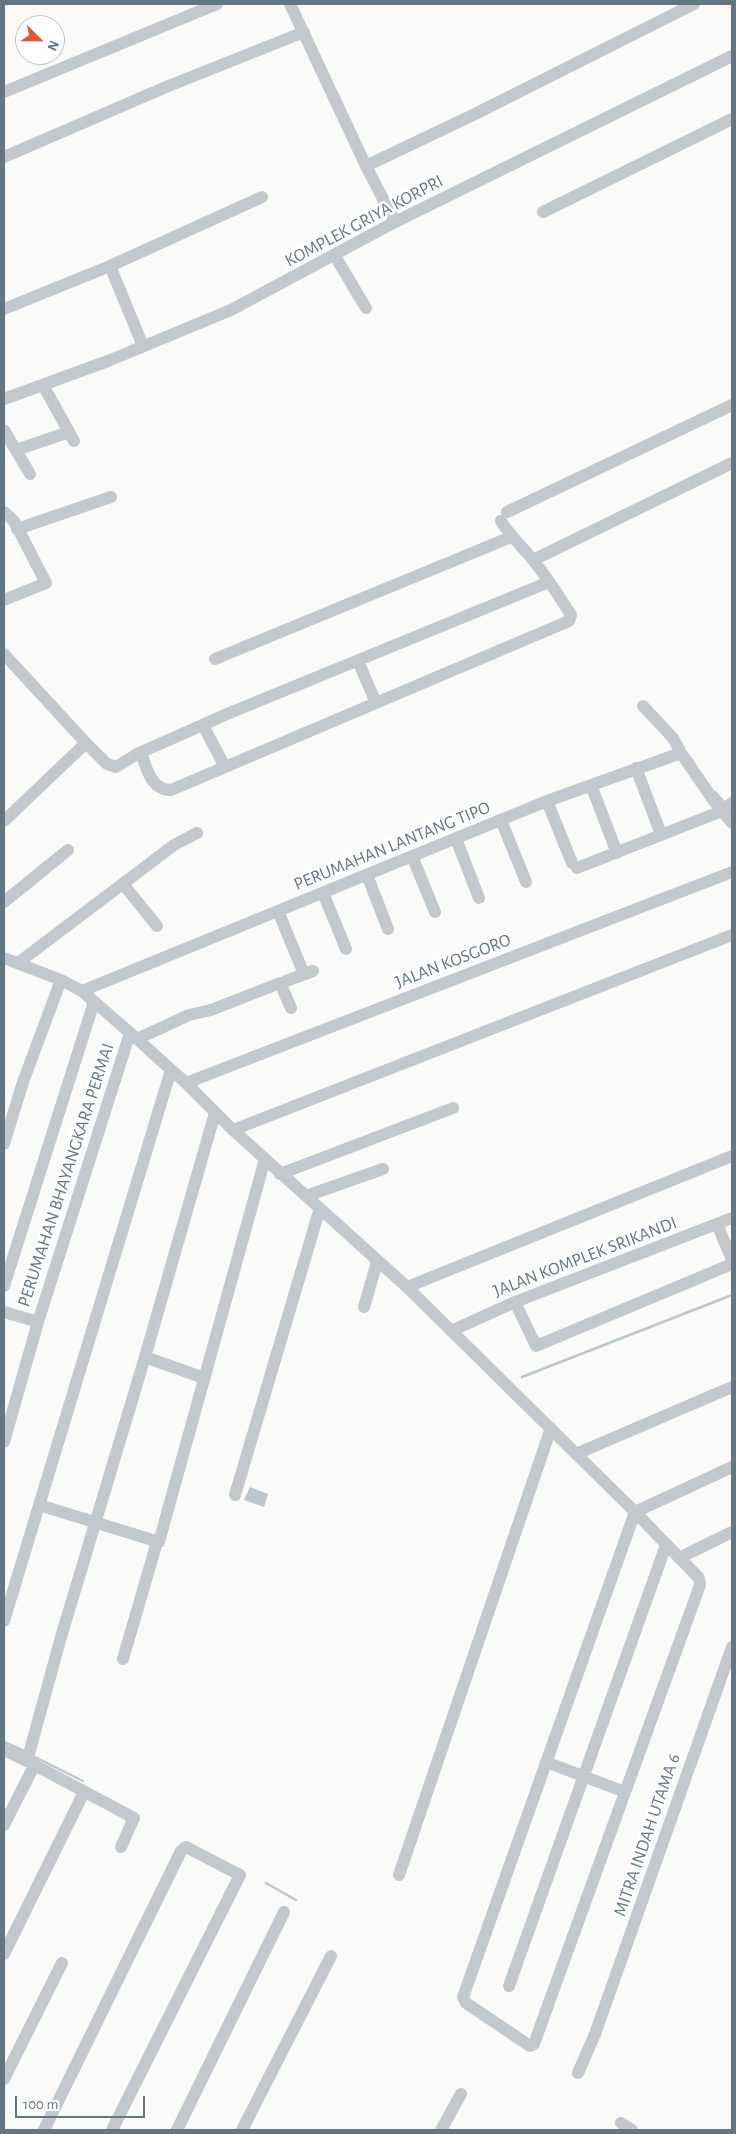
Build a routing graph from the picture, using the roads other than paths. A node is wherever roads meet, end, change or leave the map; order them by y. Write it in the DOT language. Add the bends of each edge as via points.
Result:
graph roads {
  1 [pos="217,4"];
  2 [pos="290,4"];
  3 [pos="694,4"];
  4 [pos="304,32"];
  5 [pos="732,56"];
  6 [pos="4,92"];
  7 [pos="732,119"];
  8 [pos="4,157"];
  9 [pos="366,166"];
  10 [pos="262,197"];
  11 [pos="543,212"];
  12 [pos="395,222"];
  13 [pos="335,256"];
  14 [pos="110,266"];
  15 [pos="366,308"];
  16 [pos="4,309"];
  17 [pos="144,346"];
  18 [pos="43,385"];
  19 [pos="4,399"];
  20 [pos="732,405"];
  21 [pos="4,430"];
  22 [pos="16,450"];
  23 [pos="732,463"];
  24 [pos="30,474"];
  25 [pos="111,497"];
  26 [pos="4,512"];
  27 [pos="18,529"];
  28 [pos="511,537"];
  29 [pos="533,560"];
  30 [pos="549,582"];
  31 [pos="4,600"];
  32 [pos="4,654"];
  33 [pos="215,659"];
  34 [pos="358,661"];
  35 [pos="376,703"];
  36 [pos="643,706"];
  37 [pos="203,725"];
  38 [pos="86,743"];
  39 [pos="141,752"];
  40 [pos="681,753"];
  41 [pos="225,767"];
  42 [pos="636,768"];
  43 [pos="591,785"];
  44 [pos="547,801"];
  45 [pos="726,808"];
  46 [pos="501,820"];
  47 [pos="4,822"];
  48 [pos="732,823"];
  49 [pos="198,833"];
  50 [pos="661,834"];
  51 [pos="456,839"];
  52 [pos="68,850"];
  53 [pos="617,853"];
  54 [pos="412,856"];
  55 [pos="732,872"];
  56 [pos="367,875"];
  57 [pos="526,882"];
  58 [pos="123,884"];
  59 [pos="323,893"];
  60 [pos="479,898"];
  61 [pos="4,902"];
  62 [pos="278,911"];
  63 [pos="434,912"];
  64 [pos="157,926"];
  65 [pos="388,929"];
  66 [pos="732,935"];
  67 [pos="346,950"];
  68 [pos="4,960"];
  69 [pos="18,963"];
  70 [pos="61,980"];
  71 [pos="286,981"];
  72 [pos="82,991"];
  73 [pos="94,1002"];
  74 [pos="291,1008"];
  75 [pos="133,1036"];
  76 [pos="171,1070"];
  77 [pos="186,1083"];
  78 [pos="453,1108"];
  79 [pos="215,1113"];
  80 [pos="232,1130"];
  81 [pos="4,1144"];
  82 [pos="732,1156"];
  83 [pos="265,1159"];
  84 [pos="383,1169"];
  85 [pos="280,1174"];
  86 [pos="306,1196"];
  87 [pos="320,1208"];
  88 [pos="732,1218"];
  89 [pos="717,1224"];
  90 [pos="732,1260"];
  91 [pos="377,1262"];
  92 [pos="732,1264"];
  93 [pos="4,1286"];
  94 [pos="407,1287"];
  95 [pos="515,1302"];
  96 [pos="364,1306"];
  97 [pos="4,1312"];
  98 [pos="38,1322"];
  99 [pos="451,1331"];
  100 [pos="144,1357"];
  101 [pos="204,1378"];
  102 [pos="732,1387"];
  103 [pos="8,1413"];
  104 [pos="551,1428"];
  105 [pos="4,1442"];
  106 [pos="576,1454"];
  107 [pos="732,1467"];
  108 [pos="235,1495"];
  109 [pos="39,1505"];
  110 [pos="635,1512"];
  111 [pos="96,1524"];
  112 [pos="732,1532"];
  113 [pos="157,1542"];
  114 [pos="666,1545"];
  115 [pos="679,1558"];
  116 [pos="4,1621"];
  117 [pos="732,1647"];
  118 [pos="123,1659"];
  119 [pos="4,1750"];
  120 [pos="30,1758"];
  121 [pos="546,1762"];
  122 [pos="583,1777"];
  123 [pos="84,1792"];
  124 [pos="625,1792"];
  125 [pos="4,1825"];
  126 [pos="121,1847"];
  127 [pos="399,1875"];
  128 [pos="284,1912"];
  129 [pos="4,1954"];
  130 [pos="331,1956"];
  131 [pos="62,1963"];
  132 [pos="509,1986"];
  133 [pos="578,2073"];
  134 [pos="4,2079"];
  135 [pos="461,2094"];
  136 [pos="44,2130"];
  137 [pos="112,2130"];
  138 [pos="176,2130"];
  139 [pos="242,2130"];
  140 [pos="441,2130"];
  1 -- 6 [label="street"];
  2 -- 4 [label="street"];
  3 -- 9 [label="street"];
  4 -- 8 [label="street"];
  4 -- 9 [label="street"];
  5 -- 12 [label="street, KOMPLEK GRIYA KORPRI"];
  7 -- 11 [label="street"];
  9 -- 12 [label="street"];
  10 -- 14 [label="street"];
  12 -- 13 [label="street, KOMPLEK GRIYA KORPRI"];
  13 -- 15 [label="street"];
  13 -- 17 [label="street, KOMPLEK GRIYA KORPRI" via="252,301"];
  14 -- 16 [label="street"];
  14 -- 17 [label="street"];
  17 -- 18 [label="street, KOMPLEK GRIYA KORPRI"];
  18 -- 19 [label="street, KOMPLEK GRIYA KORPRI"];
  18 -- 22 [label="street" via="72,437"];
  20 -- 28 [label="street" via="504,516"];
  21 -- 22 [label="street"];
  22 -- 24 [label="street"];
  23 -- 29 [label="street"];
  25 -- 27 [label="street"];
  26 -- 27 [label="street"];
  27 -- 31 [label="street" via="46,583"];
  28 -- 29 [label="street"];
  28 -- 33 [label="street"];
  29 -- 30 [label="street"];
  30 -- 34 [label="street"];
  30 -- 35 [label="street" via="571,615 569,621"];
  32 -- 38 [label="street"];
  34 -- 35 [label="street"];
  34 -- 37 [label="street"];
  35 -- 41 [label="street"];
  36 -- 40 [label="street" via="673,738"];
  37 -- 39 [label="street"];
  37 -- 41 [label="street"];
  38 -- 39 [label="street" via="113,767"];
  38 -- 47 [label="street"];
  39 -- 41 [label="street" via="154,783 164,790"];
  40 -- 42 [label="street, PERUMAHAN LANTANG TIPO"];
  40 -- 45 [label="street"];
  42 -- 43 [label="street, PERUMAHAN LANTANG TIPO"];
  42 -- 50 [label="street"];
  43 -- 44 [label="street, PERUMAHAN LANTANG TIPO"];
  43 -- 53 [label="street"];
  44 -- 46 [label="street, PERUMAHAN LANTANG TIPO"];
  44 -- 53 [label="street" via="575,866"];
  45 -- 48 [label="street"];
  45 -- 50 [label="street"];
  46 -- 51 [label="street, PERUMAHAN LANTANG TIPO"];
  46 -- 57 [label="street"];
  49 -- 58 [label="street" via="174,845"];
  50 -- 53 [label="street"];
  51 -- 54 [label="street, PERUMAHAN LANTANG TIPO"];
  51 -- 60 [label="street"];
  52 -- 61 [label="street"];
  54 -- 56 [label="street, PERUMAHAN LANTANG TIPO"];
  54 -- 63 [label="street"];
  55 -- 77 [label="street, JALAN KOSGORO"];
  56 -- 59 [label="street, PERUMAHAN LANTANG TIPO"];
  56 -- 65 [label="street"];
  58 -- 64 [label="street"];
  58 -- 69 [label="street"];
  59 -- 62 [label="street, PERUMAHAN LANTANG TIPO"];
  59 -- 67 [label="street"];
  62 -- 71 [label="street" via="308,972"];
  62 -- 72 [label="street, PERUMAHAN LANTANG TIPO"];
  66 -- 80 [label="street"];
  68 -- 69 [label="street"];
  69 -- 70 [label="street"];
  70 -- 72 [label="street"];
  70 -- 81 [label="street"];
  72 -- 73 [label="street"];
  73 -- 75 [label="street"];
  73 -- 93 [label="street"];
  74 -- 75 [label="street" via="280,983"];
  75 -- 76 [label="street"];
  75 -- 98 [label="street, PERUMAHAN BHAYANGKARA PERMAI"];
  76 -- 77 [label="street"];
  76 -- 109 [label="street"];
  77 -- 79 [label="street"];
  78 -- 85 [label="street"];
  79 -- 80 [label="street"];
  79 -- 100 [label="street"];
  80 -- 83 [label="street"];
  82 -- 94 [label="street"];
  83 -- 85 [label="street"];
  83 -- 101 [label="street"];
  84 -- 86 [label="street"];
  85 -- 86 [label="street"];
  86 -- 87 [label="street"];
  87 -- 91 [label="street"];
  87 -- 108 [label="street"];
  88 -- 89 [label="street, JALAN KOMPLEK SRIKANDI"];
  89 -- 90 [label="street"];
  89 -- 95 [label="street, JALAN KOMPLEK SRIKANDI"];
  91 -- 94 [label="street"];
  91 -- 96 [label="street"];
  92 -- 95 [label="street" via="536,1346"];
  94 -- 99 [label="street"];
  95 -- 99 [label="street, JALAN KOMPLEK SRIKANDI"];
  97 -- 98 [label="street"];
  98 -- 103 [label="street, PERUMAHAN BHAYANGKARA PERMAI"];
  99 -- 104 [label="street"];
  100 -- 101 [label="street"];
  100 -- 111 [label="street"];
  101 -- 113 [label="street"];
  102 -- 106 [label="street"];
  103 -- 105 [label="street, PERUMAHAN BHAYANGKARA PERMAI"];
  104 -- 106 [label="street"];
  104 -- 127 [label="street"];
  106 -- 110 [label="street"];
  107 -- 110 [label="street"];
  109 -- 111 [label="street"];
  109 -- 116 [label="street"];
  110 -- 114 [label="street"];
  110 -- 121 [label="street"];
  111 -- 113 [label="street"];
  111 -- 120 [label="street" via="61,1637"];
  112 -- 115 [label="street"];
  113 -- 118 [label="street"];
  114 -- 115 [label="street"];
  114 -- 122 [label="street"];
  115 -- 124 [label="street" via="699,1578 700,1584"];
  117 -- 133 [label="street, MITRA INDAH UTAMA 6" via="595,2034"];
  119 -- 120 [label="street"];
  120 -- 123 [label="street"];
  120 -- 125 [label="street"];
  121 -- 122 [label="street"];
  121 -- 124 [label="street" via="463,1997 466,2003 530,2046 534,2044"];
  122 -- 124 [label="street"];
  122 -- 132 [label="street"];
  123 -- 126 [label="street" via="134,1818"];
  123 -- 129 [label="street"];
  128 -- 138 [label="street"];
  130 -- 139 [label="street"];
  131 -- 134 [label="street"];
  135 -- 140 [label="street"];
  136 -- 137 [label="street" via="181,1851 186,1847 240,1875"];
}
